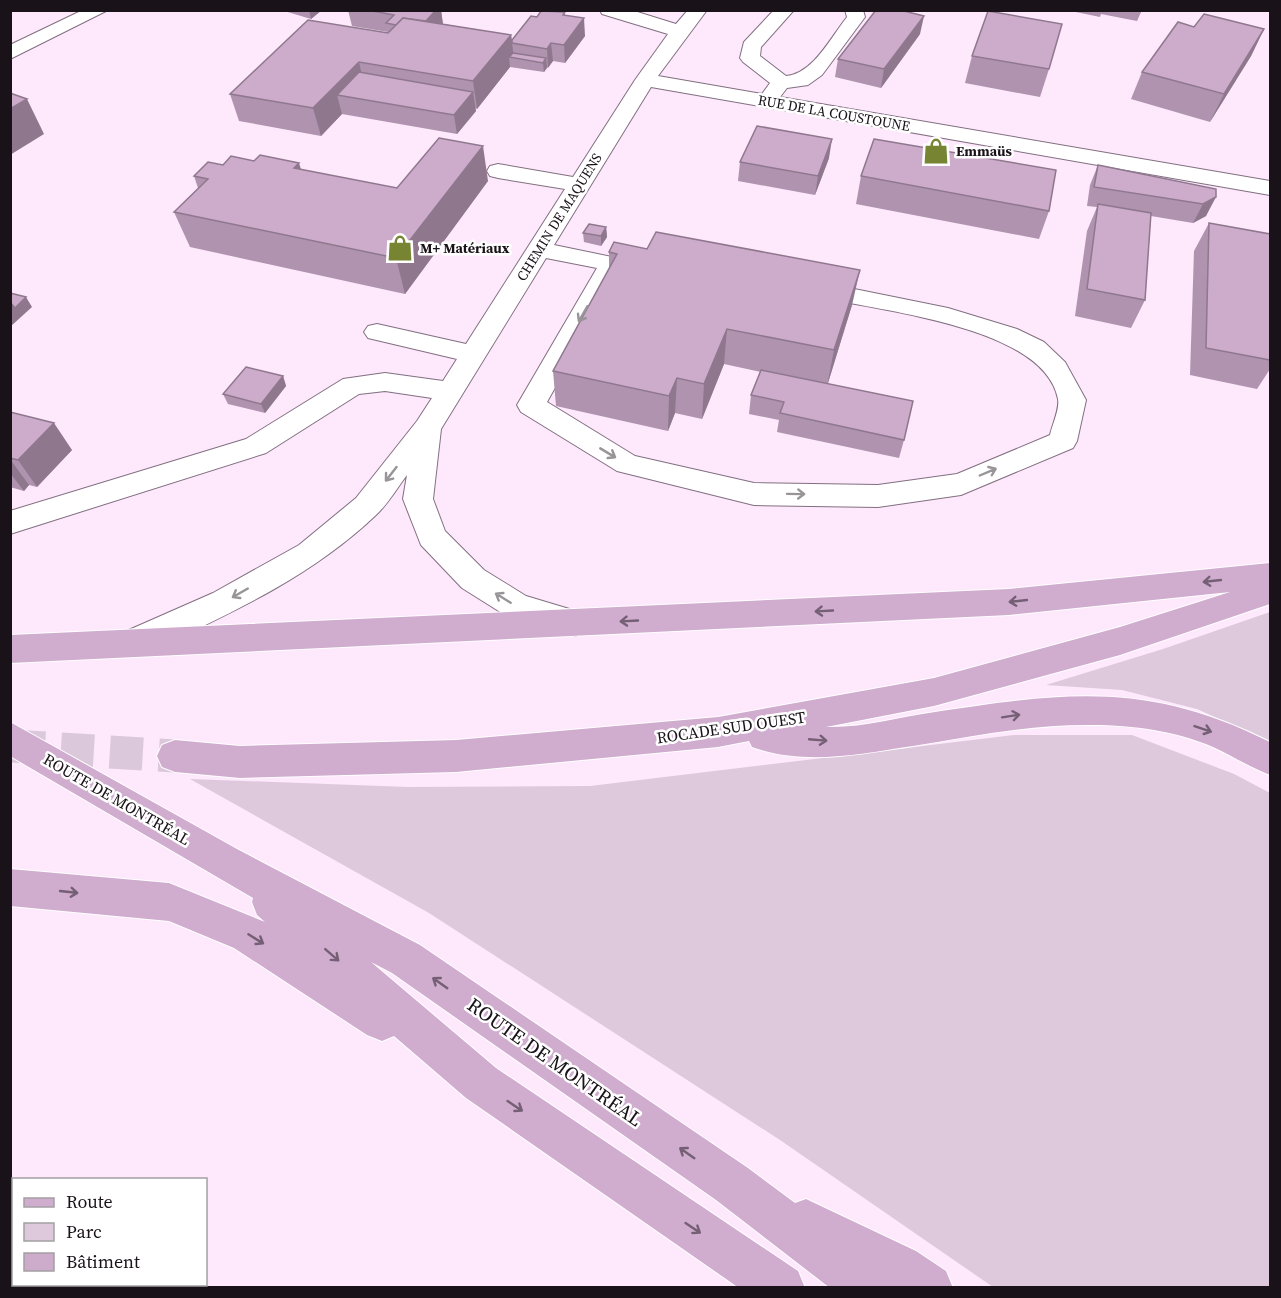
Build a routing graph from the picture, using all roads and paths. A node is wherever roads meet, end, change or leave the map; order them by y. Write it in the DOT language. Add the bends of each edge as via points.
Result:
graph roads {
  1 [pos="99,10"];
  2 [pos="609,10"];
  3 [pos="698,10"];
  4 [pos="785,10"];
  5 [pos="854,10"];
  6 [pos="680,31"];
  7 [pos="10,53"];
  8 [pos="645,80"];
  9 [pos="781,82"];
  10 [pos="767,101"];
  11 [pos="915,105"];
  12 [pos="885,121"];
  13 [pos="498,171"];
  14 [pos="579,185"];
  15 [pos="1270,188"];
  16 [pos="538,249"];
  17 [pos="679,262"];
  18 [pos="612,264"];
  19 [pos="781,282"];
  20 [pos="377,332"];
  21 [pos="472,354"];
  22 [pos="450,391"];
  23 [pos="427,428"];
  24 [pos="10,523"];
  25 [pos="1270,575"];
  26 [pos="1270,591"];
  27 [pos="577,623"];
  28 [pos="134,643"];
  29 [pos="10,649"];
  30 [pos="718,732"];
  31 [pos="10,737"];
  32 [pos="175,756"];
  33 [pos="1270,759"];
  34 [pos="225,862"];
  35 [pos="10,887"];
  36 [pos="481,1083"];
  37 [pos="732,1185"];
  38 [pos="781,1287"];
  39 [pos="869,1287"];
  40 [pos="929,1287"];
  1 -- 7 [label="street"];
  2 -- 6 [label="street"];
  3 -- 6 [label="street, CHEMIN DE MAQUENS"];
  4 -- 9 [label="street" via="751,46 750,58"];
  5 -- 9 [label="street" via="856,17 816,70 801,81"];
  6 -- 8 [label="street, CHEMIN DE MAQUENS"];
  8 -- 10 [label="street, RUE DE LA COUSTOUNE"];
  8 -- 14 [label="street, CHEMIN DE MAQUENS"];
  9 -- 10 [label="street"];
  10 -- 12 [label="street, RUE DE LA COUSTOUNE"];
  11 -- 12 [label="street"];
  12 -- 15 [label="street, RUE DE LA COUSTOUNE"];
  13 -- 14 [label="street"];
  14 -- 16 [label="street, CHEMIN DE MAQUENS"];
  16 -- 18 [label="street"];
  16 -- 21 [label="street, CHEMIN DE MAQUENS"];
  17 -- 18 [label="street" via="645,256"];
  18 -- 19 [label="street, one-way" via="531,405 627,464 754,494 878,496 961,484 1063,441 1072,400 1052,363 1015,336 940,313"];
  20 -- 21 [label="street"];
  21 -- 22 [label="street, CHEMIN DE MAQUENS"];
  22 -- 23 [label="street, CHEMIN DE MAQUENS"];
  22 -- 24 [label="street" via="385,382 353,385 256,446"];
  27 -- 23 [label="street, CHEMIN DE MAQUENS, one-way" via="516,606 473,579 432,537 418,499"];
  23 -- 28 [label="street, CHEMIN DE MAQUENS, one-way" via="367,506 310,553 224,602"];
  25 -- 27 [label="main road, one-way" via="1009,602"];
  26 -- 30 [label="main road, ROCADE SUD OUEST" via="1120,641 934,692"];
  27 -- 28 [label="main road"];
  28 -- 29 [label="main road"];
  30 -- 32 [label="main road, ROCADE SUD OUEST" via="456,756 251,762"];
  30 -- 33 [label="main road, one-way" via="839,742 1034,712 1104,708 1143,712 1190,724"];
  31 -- 34 [label="main road, ROUTE DE MONTRÉAL"];
  34 -- 36 [label="main road, ROUTE DE MONTRÉAL, one-way"];
  37 -- 34 [label="main road, ROUTE DE MONTRÉAL, one-way" via="406,960"];
  35 -- 36 [label="main road, one-way" via="169,902 248,934"];
  36 -- 38 [label="main road, ROUTE DE MONTRÉAL, one-way"];
  37 -- 39 [label="main road, ROUTE DE MONTRÉAL"];
  37 -- 40 [label="main road" via="899,1268"];
}
